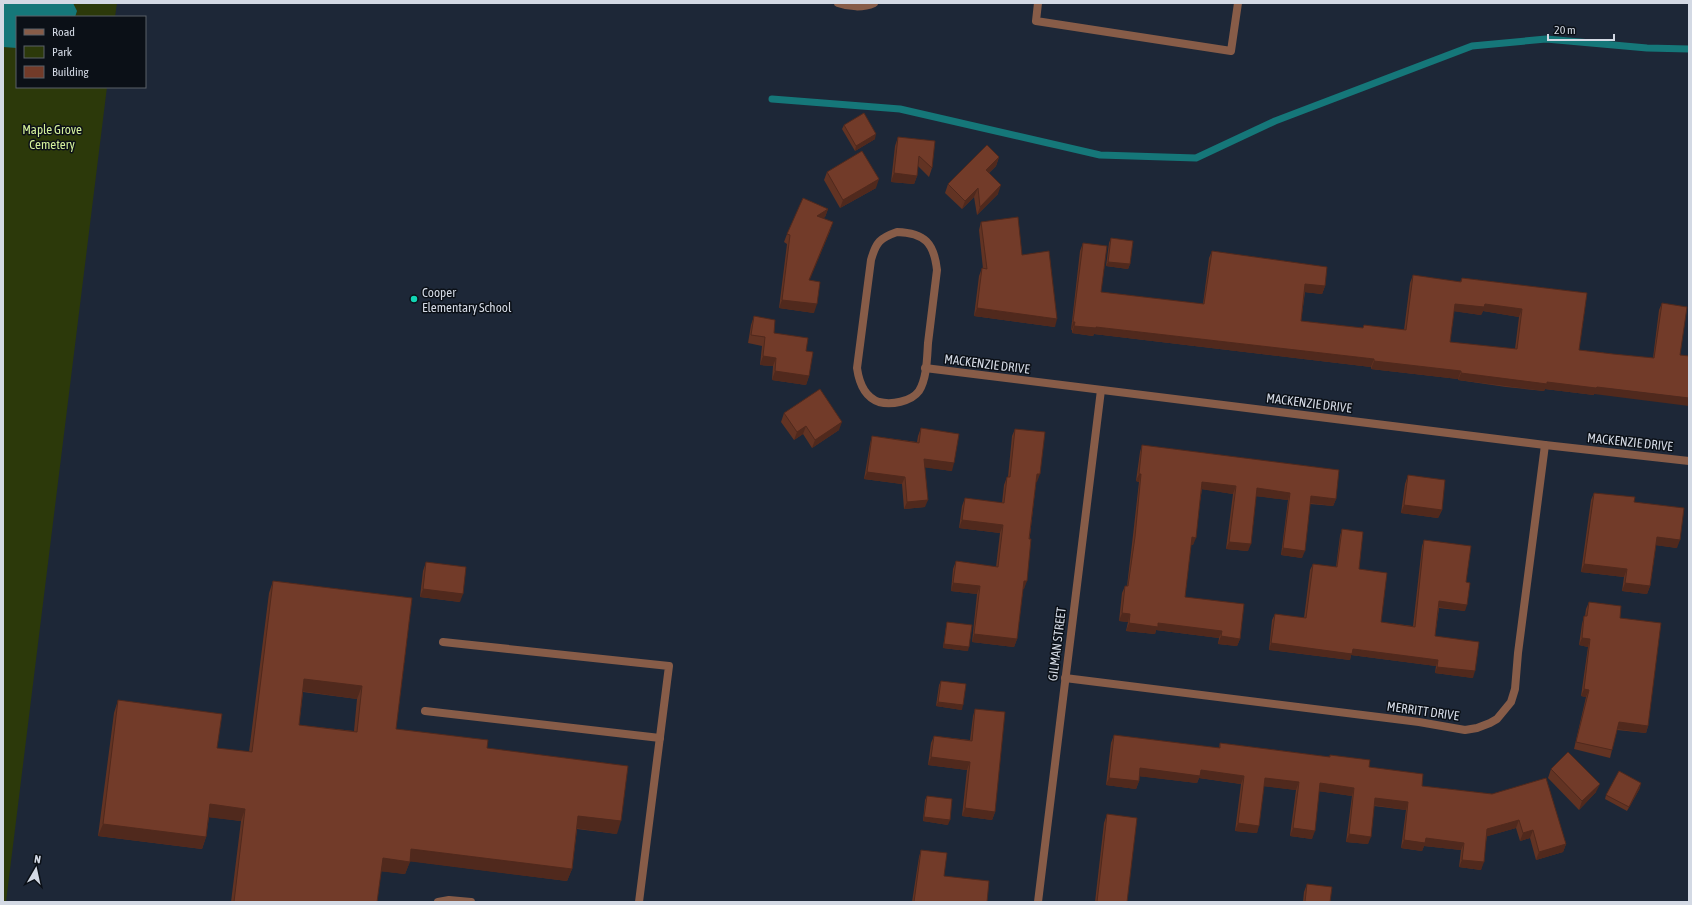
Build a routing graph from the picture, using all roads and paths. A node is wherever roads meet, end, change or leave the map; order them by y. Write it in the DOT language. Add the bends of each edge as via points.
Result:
graph roads {
  1 [pos="838,3"];
  2 [pos="874,3"];
  3 [pos="1038,3"];
  4 [pos="1238,3"];
  5 [pos="925,368"];
  6 [pos="1101,390"];
  7 [pos="1545,445"];
  8 [pos="1689,461"];
  9 [pos="443,642"];
  10 [pos="1065,678"];
  11 [pos="425,710"];
  12 [pos="660,738"];
  13 [pos="438,902"];
  14 [pos="471,902"];
  15 [pos="639,902"];
  16 [pos="1038,902"];
  1 -- 2 [label="street" via="860,6"];
  3 -- 4 [label="street" via="1036,21 1230,51"];
  5 -- 5 [label="street, MACKENZIE DRIVE" via="918,392 890,404 873,398 863,389 859,380 857,368 870,260 875,246 883,237 897,232 921,237 929,243 935,255 937,270"];
  5 -- 6 [label="street, MACKENZIE DRIVE"];
  6 -- 7 [label="street, MACKENZIE DRIVE"];
  6 -- 10 [label="street, GILMAN STREET"];
  7 -- 8 [label="street, MACKENZIE DRIVE"];
  7 -- 10 [label="street, MERRITT DRIVE" via="1515,689 1506,709 1490,724 1464,730 1419,722"];
  9 -- 12 [label="street" via="669,666"];
  10 -- 16 [label="street, GILMAN STREET"];
  11 -- 12 [label="street"];
  12 -- 15 [label="street"];
  13 -- 14 [label="street"];
}
